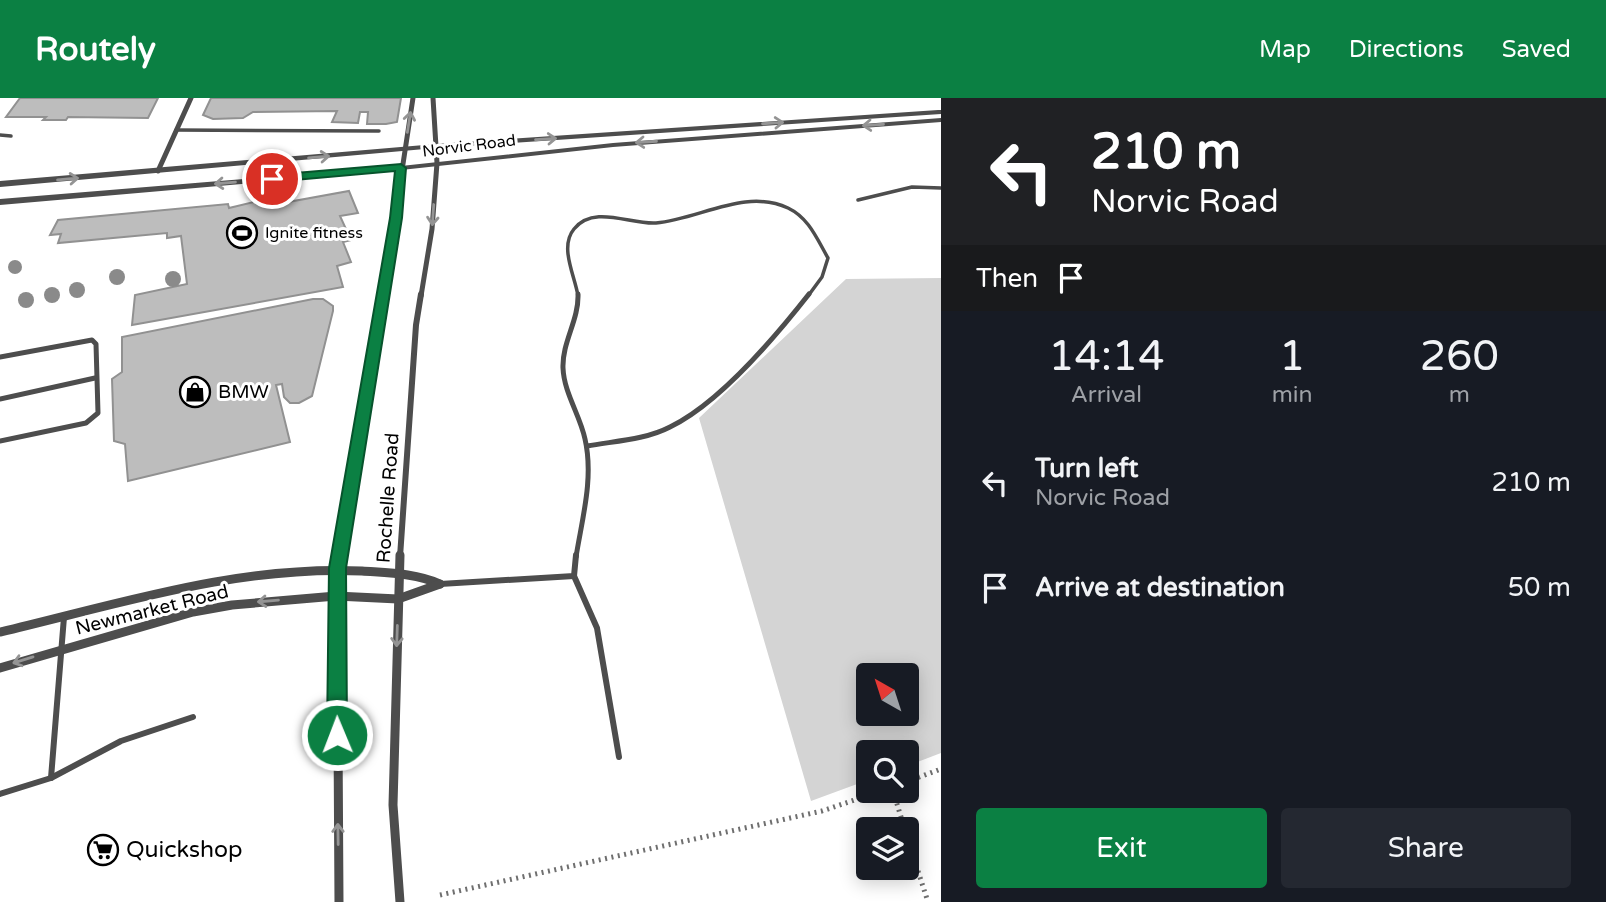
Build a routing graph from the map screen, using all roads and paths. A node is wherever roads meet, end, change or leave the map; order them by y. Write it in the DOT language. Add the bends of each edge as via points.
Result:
graph roads {
  1 [pos="191,98"];
  2 [pos="413,98"];
  3 [pos="433,98"];
  4 [pos="941,112"];
  5 [pos="941,120"];
  6 [pos="176,130"];
  7 [pos="379,131"];
  8 [pos="0,135"];
  9 [pos="11,136"];
  10 [pos="436,146"];
  11 [pos="403,150"];
  12 [pos="437,163"];
  13 [pos="401,168"];
  14 [pos="159,171"];
  15 [pos="0,184"];
  16 [pos="941,188"];
  17 [pos="858,201"];
  18 [pos="0,202"];
  19 [pos="0,357"];
  20 [pos="95,379"];
  21 [pos="0,399"];
  22 [pos="0,441"];
  23 [pos="587,446"];
  24 [pos="337,568"];
  25 [pos="399,574"];
  26 [pos="574,576"];
  27 [pos="440,584"];
  28 [pos="335,596"];
  29 [pos="398,599"];
  30 [pos="64,617"];
  31 [pos="0,632"];
  32 [pos="60,650"];
  33 [pos="0,668"];
  34 [pos="193,718"];
  35 [pos="619,757"];
  36 [pos="941,769"];
  37 [pos="919,777"];
  38 [pos="51,778"];
  39 [pos="0,794"];
  40 [pos="856,799"];
  41 [pos="919,873"];
  42 [pos="440,895"];
  43 [pos="339,902"];
  44 [pos="400,902"];
  45 [pos="928,902"];
  1 -- 6 [label="street"];
  11 -- 2 [label="street, Rochelle Road, one-way"];
  3 -- 10 [label="street, Rochelle Road"];
  10 -- 4 [label="street, Norvic Road, one-way"];
  5 -- 12 [label="street, Norvic Road, one-way"];
  6 -- 7 [label="lane"];
  6 -- 14 [label="street"];
  8 -- 9 [label="lane"];
  10 -- 11 [label="street, Norvic Road"];
  10 -- 12 [label="street, Rochelle Road"];
  11 -- 13 [label="street, Rochelle Road"];
  14 -- 11 [label="street, Norvic Road, one-way"];
  12 -- 13 [label="street, Norvic Road"];
  12 -- 25 [label="street, Rochelle Road, one-way" via="432,229 416,325"];
  13 -- 18 [label="street, Norvic Road, one-way"];
  13 -- 24 [label="street, Rochelle Road"];
  15 -- 14 [label="street, Norvic Road, one-way"];
  16 -- 17 [label="lane" via="912,187"];
  19 -- 20 [label="lane" via="92,340 96,344"];
  20 -- 21 [label="lane"];
  20 -- 22 [label="lane" via="98,413 94,419"];
  23 -- 23 [label="lane" via="672,426 724,384 819,282 828,258 809,224 784,207 761,201 663,222 598,217 581,222 567,244 579,298 563,363"];
  23 -- 26 [label="lane" via="583,523"];
  24 -- 25 [label="street, Newmarket Road"];
  24 -- 28 [label="street, Rochelle Road"];
  24 -- 30 [label="street, Newmarket Road" via="201,582"];
  25 -- 27 [label="street, Newmarket Road"];
  25 -- 29 [label="street, Rochelle Road"];
  26 -- 27 [label="lane"];
  26 -- 35 [label="lane" via="597,628"];
  27 -- 29 [label="street"];
  28 -- 29 [label="street, Newmarket Road"];
  28 -- 32 [label="street, Newmarket Road, one-way" via="193,612"];
  43 -- 28 [label="street, Rochelle Road, one-way"];
  29 -- 44 [label="street, Rochelle Road, one-way" via="393,805"];
  30 -- 31 [label="street, Newmarket Road"];
  30 -- 32 [label="lane"];
  32 -- 33 [label="street, Newmarket Road, one-way"];
  32 -- 38 [label="lane"];
  34 -- 38 [label="lane" via="121,741"];
  36 -- 37 [label="path"];
  38 -- 39 [label="lane"];
  40 -- 42 [label="path" via="822,811"];
  41 -- 45 [label="path"];
}
